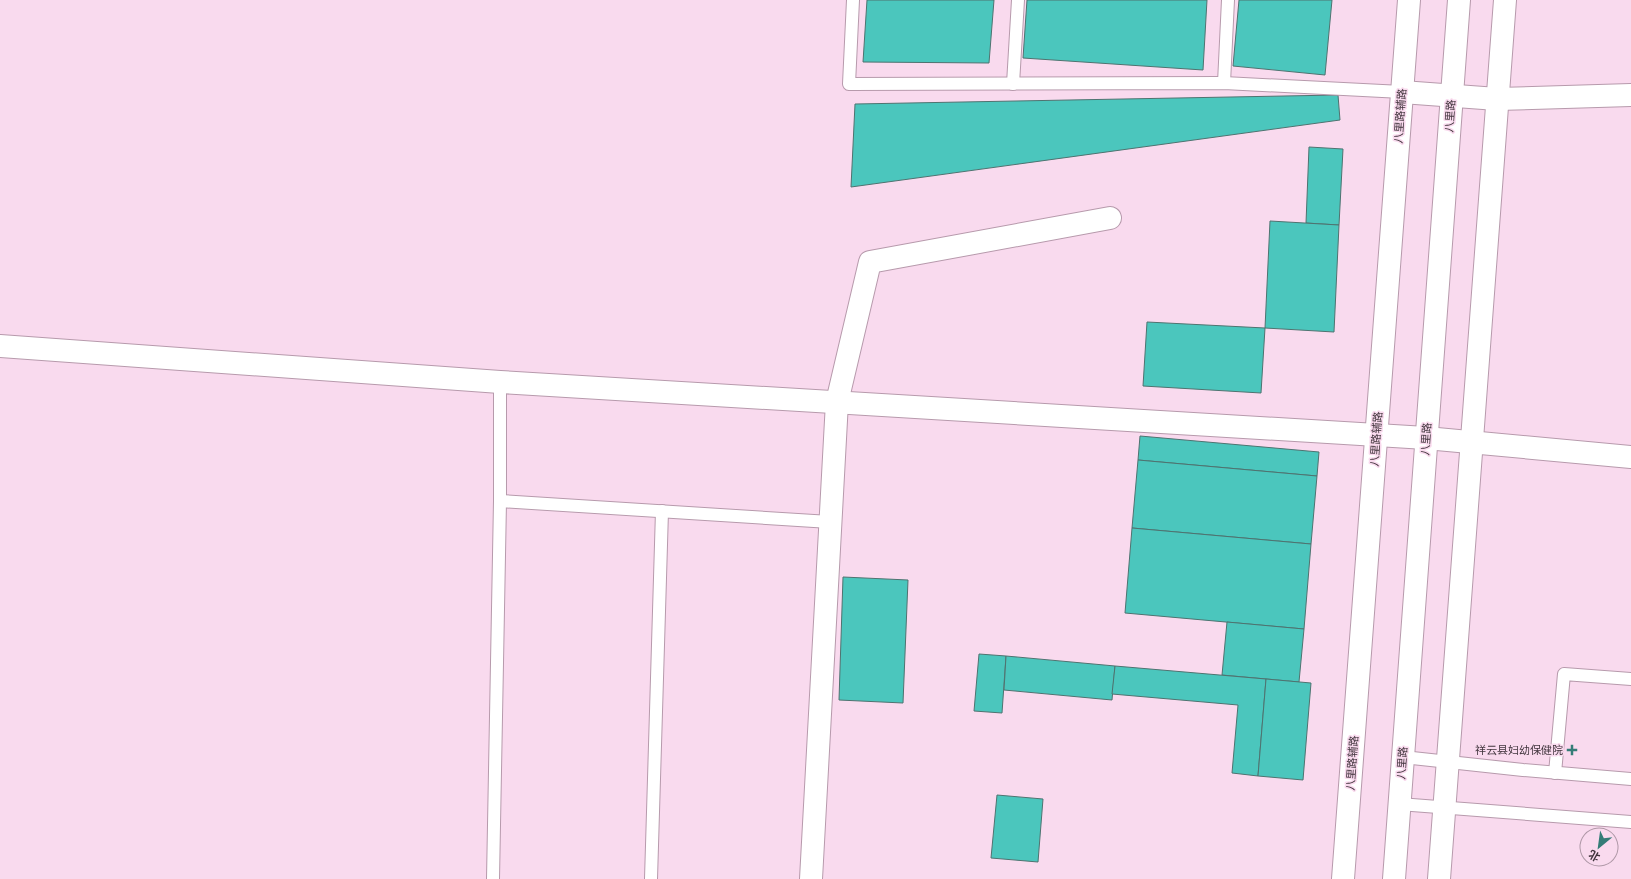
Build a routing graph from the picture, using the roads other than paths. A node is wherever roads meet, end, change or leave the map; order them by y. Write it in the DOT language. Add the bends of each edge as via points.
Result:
graph roads {
  1 [pos="853,0"];
  2 [pos="1018,0"];
  3 [pos="1228,0"];
  4 [pos="1409,0"];
  5 [pos="1459,0"];
  6 [pos="1505,0"];
  7 [pos="1224,83"];
  8 [pos="1013,84"];
  9 [pos="1402,92"];
  10 [pos="1452,95"];
  11 [pos="1631,95"];
  12 [pos="1497,98"];
  13 [pos="1110,218"];
  14 [pos="0,346"];
  15 [pos="500,382"];
  16 [pos="836,402"];
  17 [pos="1376,435"];
  18 [pos="1426,438"];
  19 [pos="1472,442"];
  20 [pos="1631,457"];
  21 [pos="500,501"];
  22 [pos="662,511"];
  23 [pos="830,522"];
  24 [pos="1631,679"];
  25 [pos="1403,757"];
  26 [pos="1448,762"];
  27 [pos="1555,773"];
  28 [pos="1631,779"];
  29 [pos="1399,804"];
  30 [pos="1444,807"];
  31 [pos="1631,822"];
  32 [pos="493,879"];
  33 [pos="651,879"];
  34 [pos="811,879"];
  35 [pos="1343,879"];
  36 [pos="1394,879"];
  37 [pos="1439,879"];
  1 -- 8 [label="lane" via="849,84"];
  2 -- 8 [label="lane"];
  3 -- 7 [label="lane"];
  4 -- 9 [label="street, 八里路辅路"];
  5 -- 10 [label="street, 八里路"];
  6 -- 12 [label="street"];
  7 -- 8 [label="lane"];
  7 -- 9 [label="lane"];
  9 -- 10 [label="street"];
  9 -- 17 [label="street, 八里路辅路"];
  10 -- 12 [label="street"];
  10 -- 18 [label="street, 八里路"];
  11 -- 12 [label="street"];
  12 -- 19 [label="street"];
  13 -- 16 [label="street" via="870,262"];
  14 -- 15 [label="street"];
  15 -- 16 [label="street"];
  15 -- 21 [label="lane"];
  16 -- 17 [label="street"];
  16 -- 23 [label="street"];
  17 -- 18 [label="street"];
  17 -- 35 [label="street, 八里路辅路"];
  18 -- 19 [label="street"];
  18 -- 25 [label="street, 八里路"];
  19 -- 20 [label="street"];
  19 -- 26 [label="street"];
  21 -- 22 [label="lane"];
  21 -- 32 [label="lane"];
  22 -- 23 [label="lane"];
  22 -- 33 [label="lane"];
  23 -- 34 [label="street"];
  24 -- 27 [label="lane" via="1564,674"];
  25 -- 26 [label="lane"];
  25 -- 29 [label="street, 八里路"];
  26 -- 27 [label="lane"];
  26 -- 30 [label="street"];
  27 -- 28 [label="lane"];
  29 -- 30 [label="lane"];
  29 -- 36 [label="street, 八里路"];
  30 -- 31 [label="lane"];
  30 -- 37 [label="street"];
}
